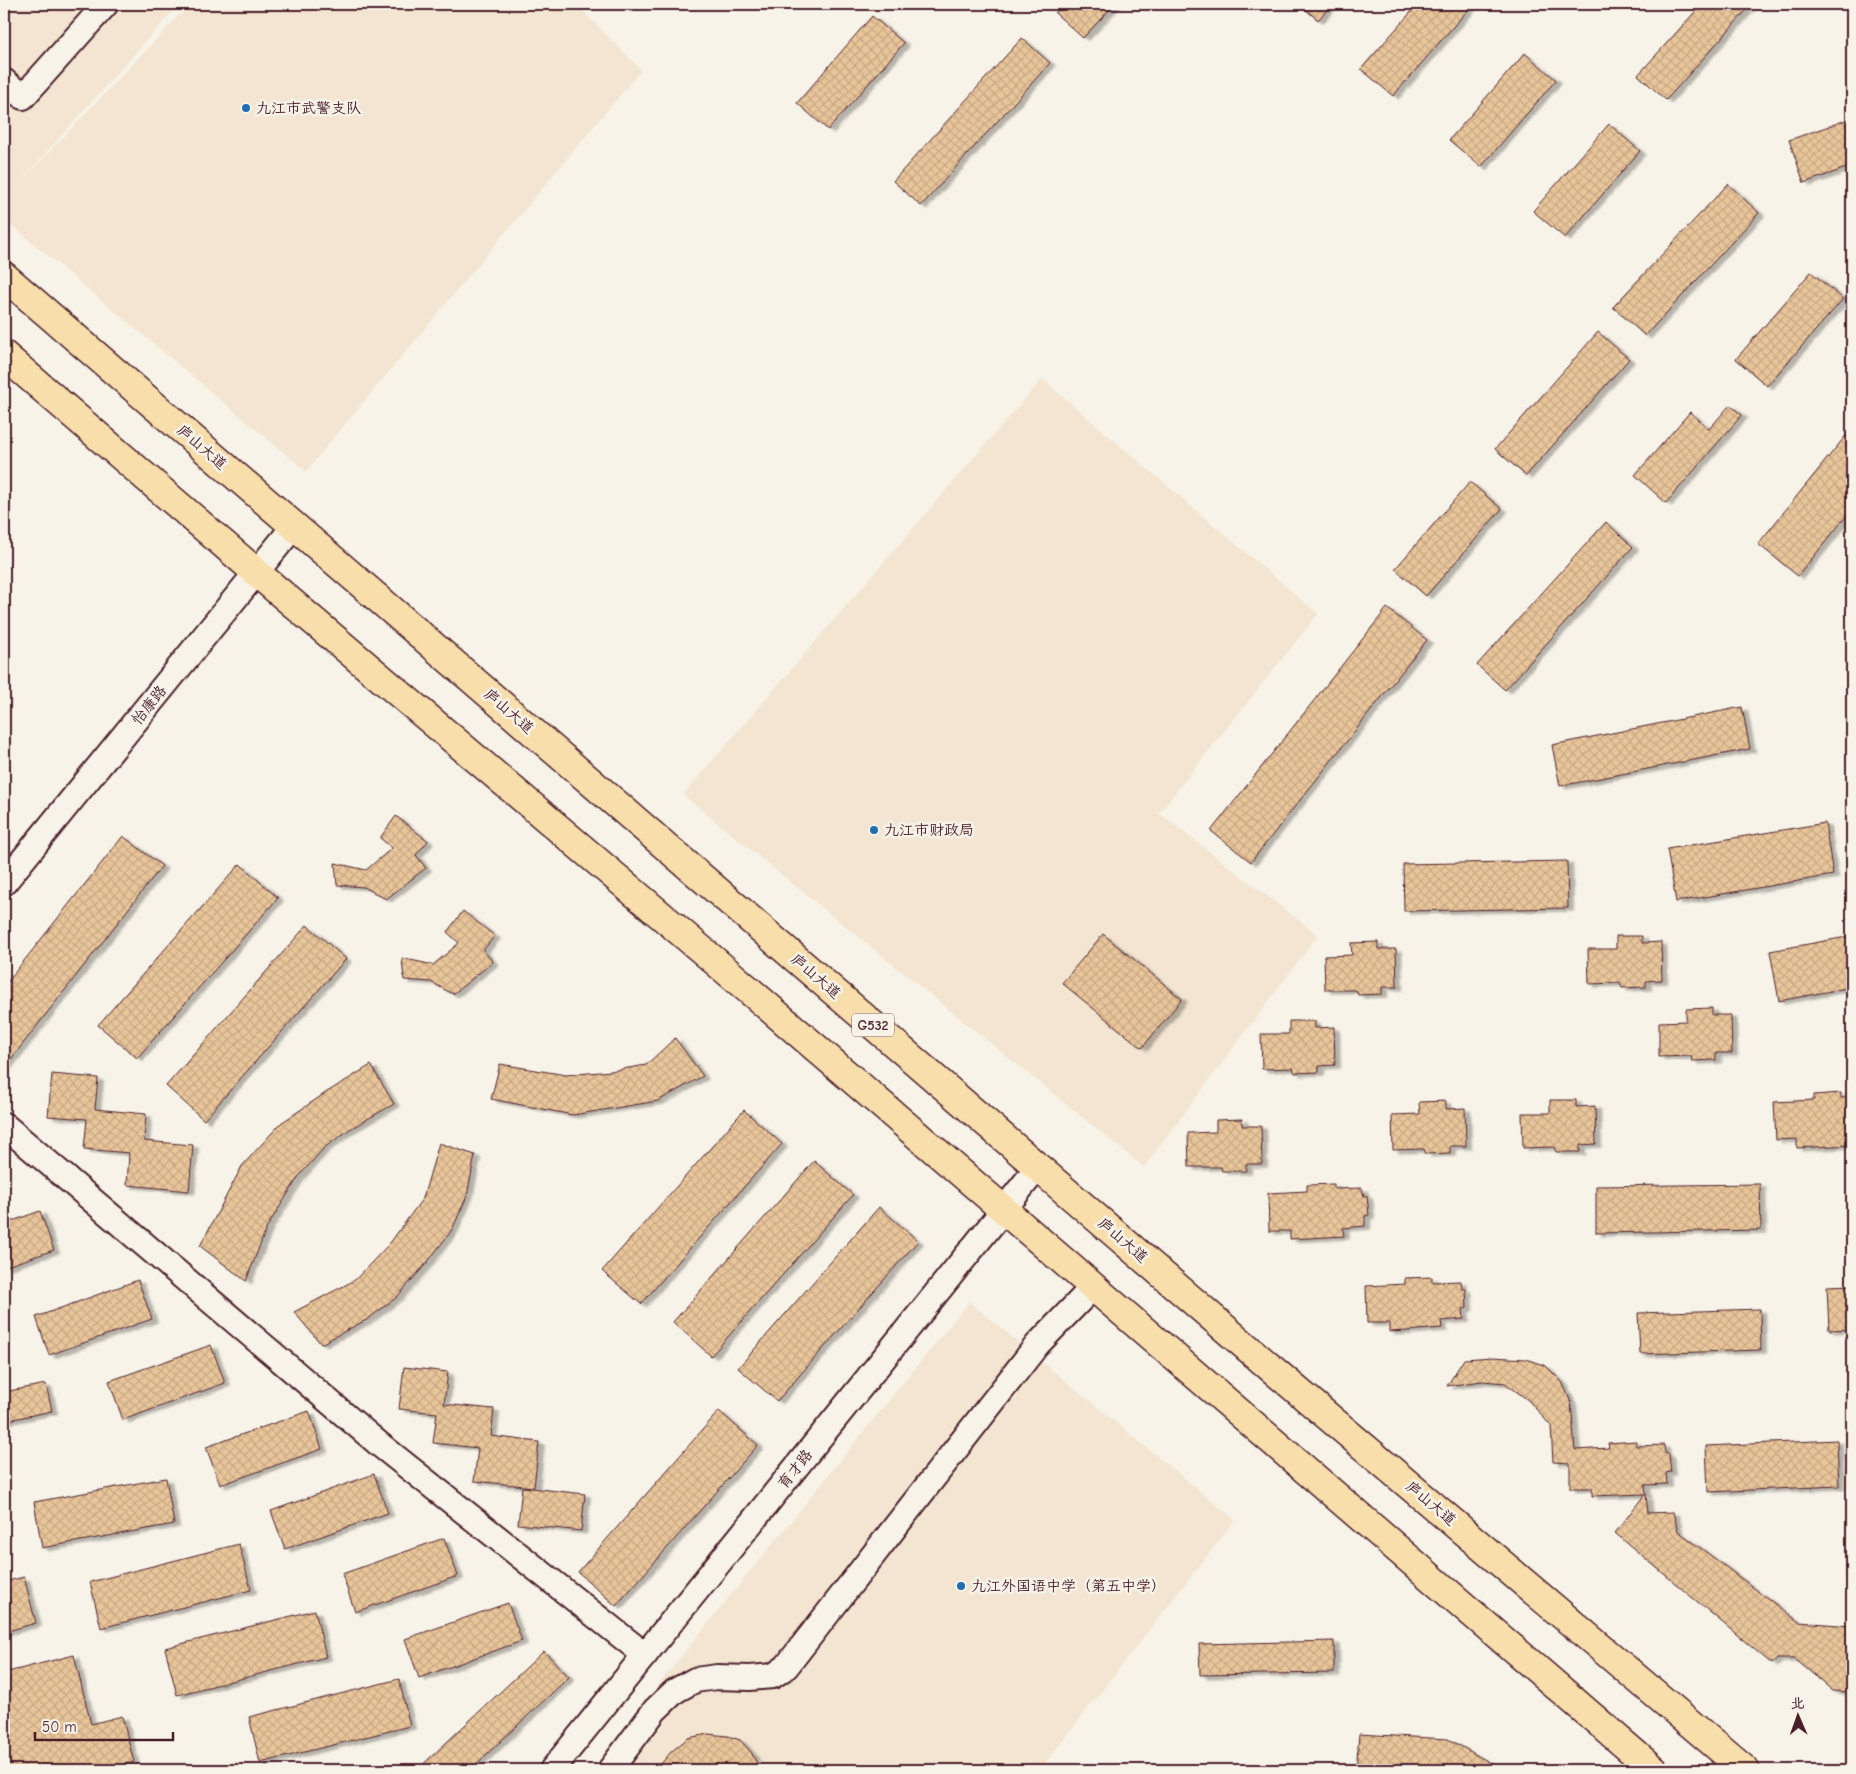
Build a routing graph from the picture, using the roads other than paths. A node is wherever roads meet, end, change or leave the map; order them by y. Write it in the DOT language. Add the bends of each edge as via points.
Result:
graph roads {
  1 [pos="106,4"];
  2 [pos="4,81"];
  3 [pos="4,276"];
  4 [pos="4,355"];
  5 [pos="294,526"];
  6 [pos="257,573"];
  7 [pos="4,883"];
  8 [pos="4,1125"];
  9 [pos="1038,1167"];
  10 [pos="1003,1210"];
  11 [pos="1093,1287"];
  12 [pos="645,1655"];
  13 [pos="552,1770"];
  14 [pos="610,1770"];
  15 [pos="1654,1770"];
  16 [pos="1745,1770"];
  1 -- 2 [label="street" via="22,97"];
  3 -- 5 [label="highway, 庐山大道 / G532"];
  4 -- 6 [label="highway"];
  5 -- 6 [label="street, 怡康路"];
  5 -- 9 [label="highway, 庐山大道 / G532"];
  6 -- 7 [label="street, 怡康路"];
  6 -- 10 [label="highway"];
  8 -- 12 [label="street" via="379,1444"];
  9 -- 10 [label="street, 育才路"];
  9 -- 16 [label="highway, 庐山大道 / G532"];
  10 -- 11 [label="highway"];
  10 -- 12 [label="street, 育才路"];
  11 -- 14 [label="street" via="1037,1345 786,1668 774,1676 695,1680 675,1691 654,1710"];
  11 -- 15 [label="highway"];
  12 -- 13 [label="street, 育才路"];
}
